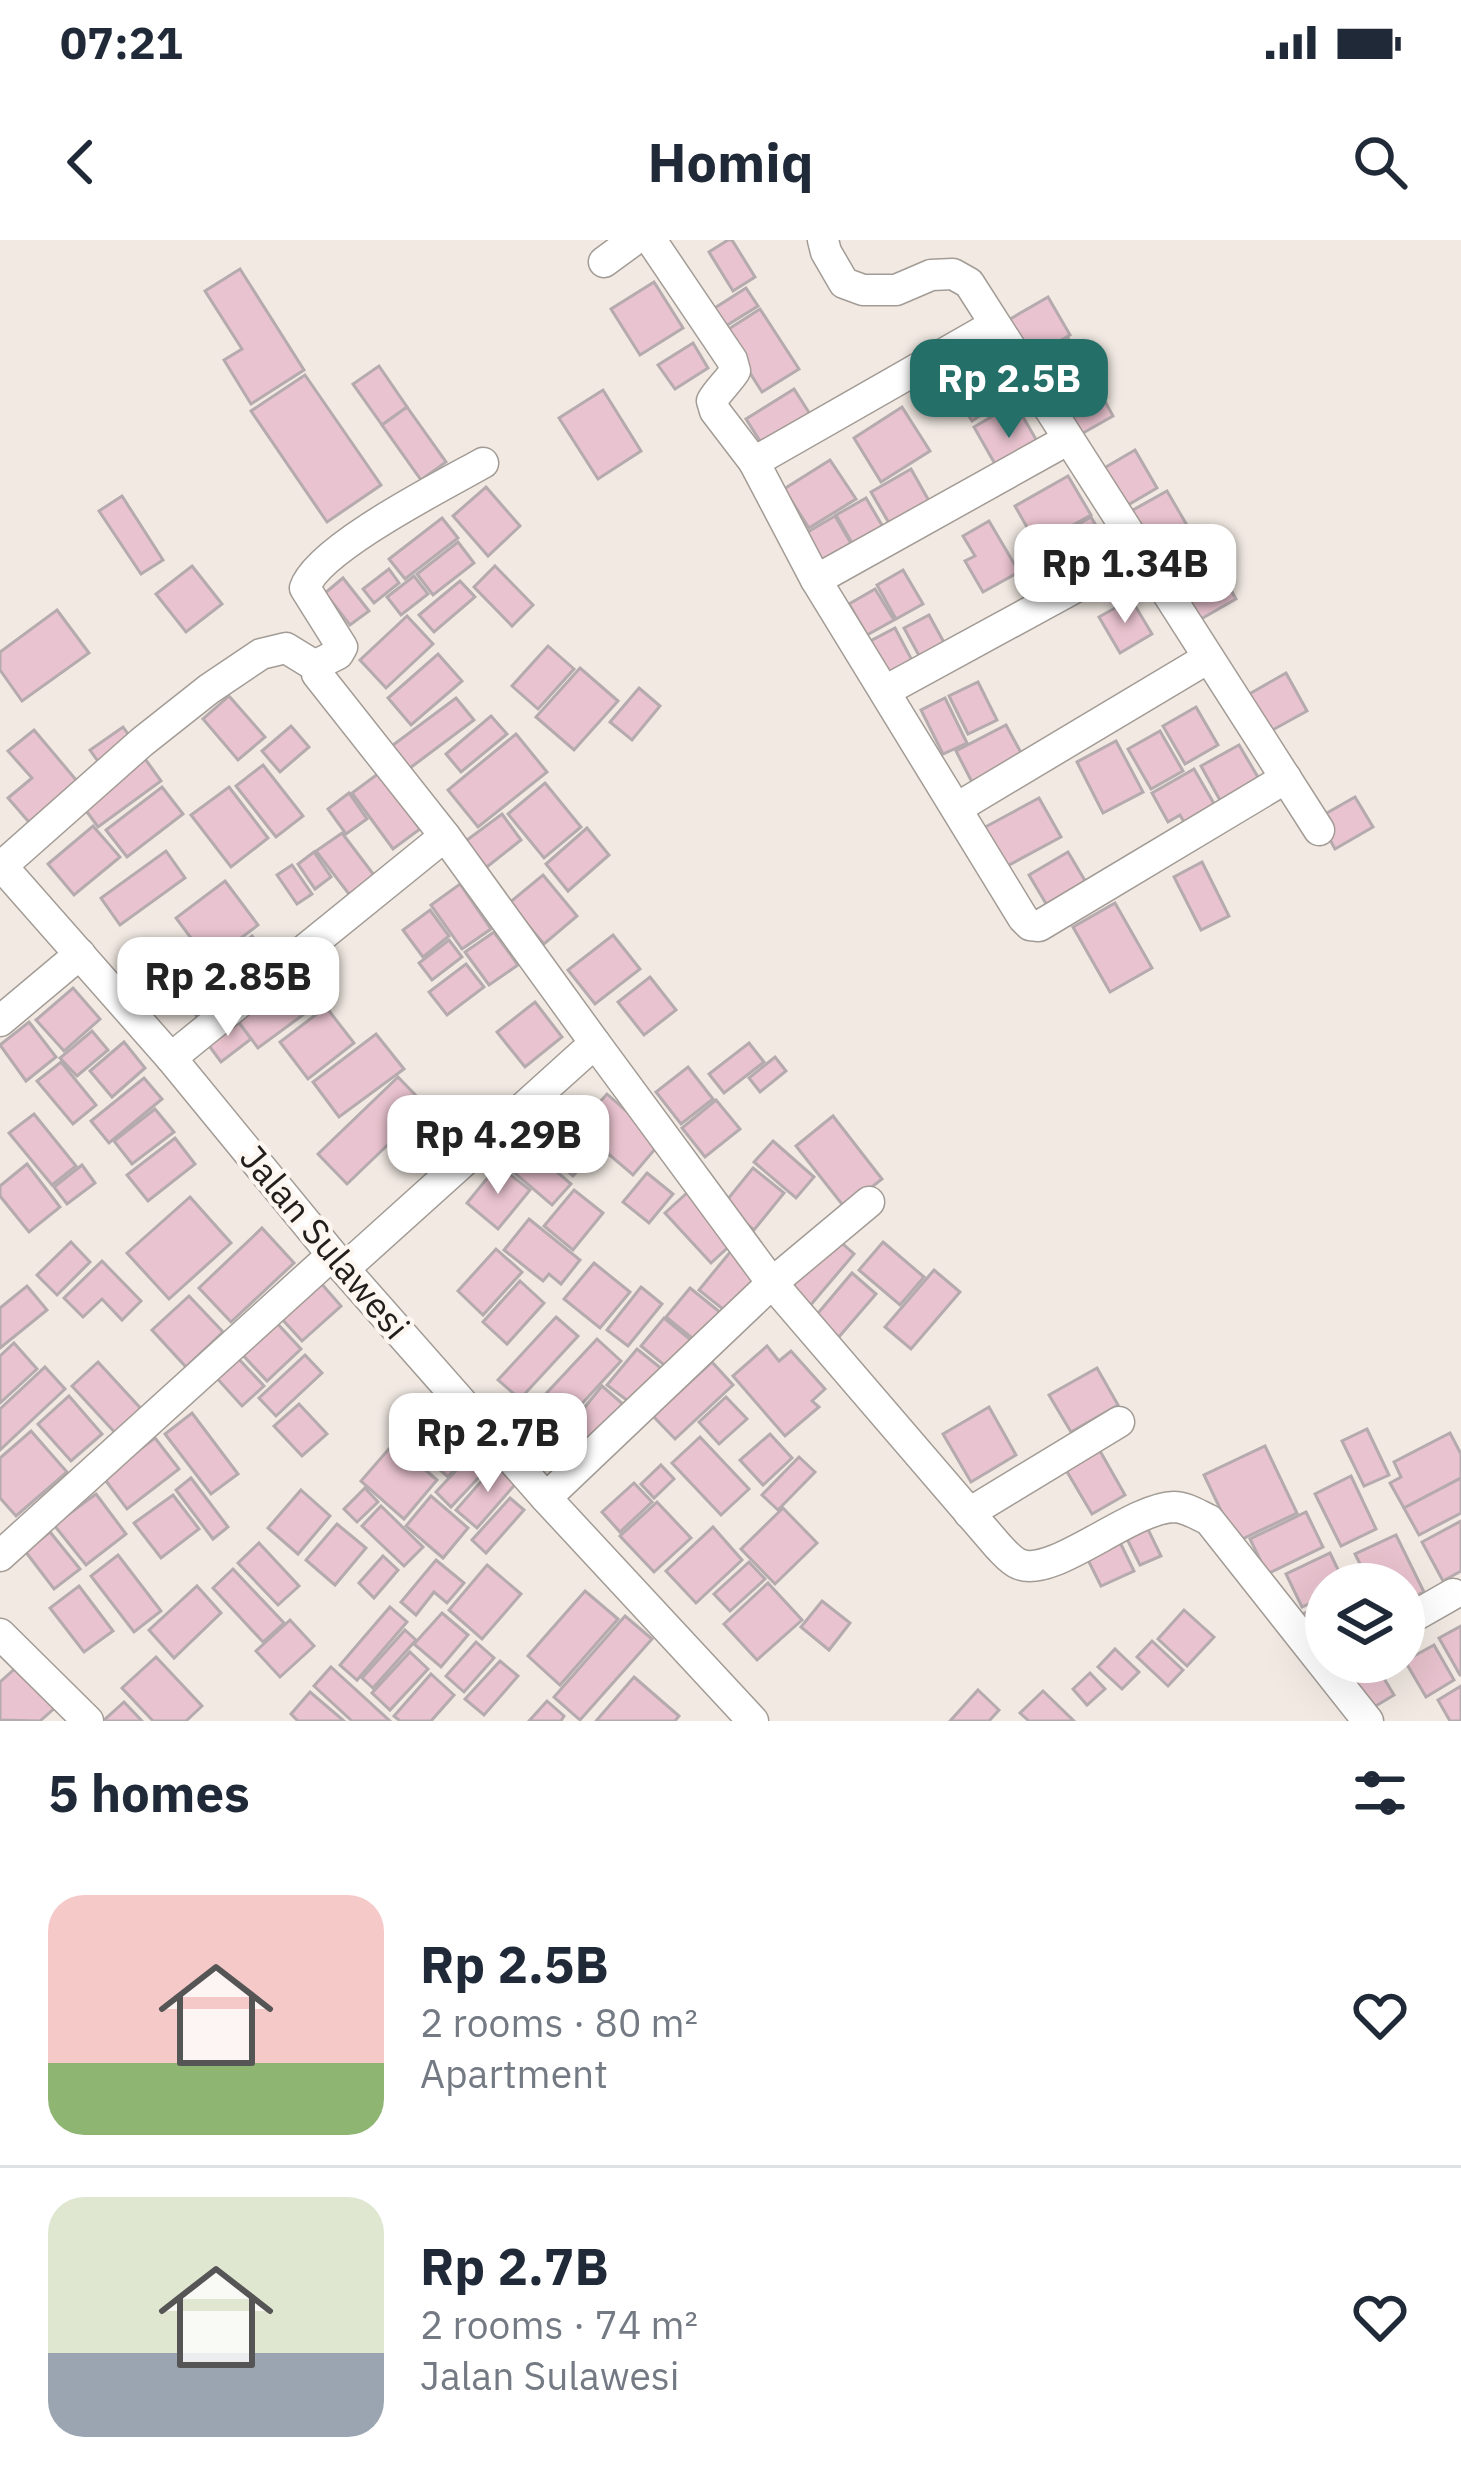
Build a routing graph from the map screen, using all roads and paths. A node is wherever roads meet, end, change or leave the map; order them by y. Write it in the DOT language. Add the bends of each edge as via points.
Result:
graph roads {
  1 [pos="634,240"];
  2 [pos="651,240"];
  3 [pos="823,240"];
  4 [pos="604,262"];
  5 [pos="994,325"];
  6 [pos="1067,440"];
  7 [pos="754,462"];
  8 [pos="483,463"];
  9 [pos="1140,552"];
  10 [pos="816,580"];
  11 [pos="1208,658"];
  12 [pos="316,667"];
  13 [pos="885,691"];
  14 [pos="1286,778"];
  15 [pos="957,808"];
  16 [pos="1318,830"];
  17 [pos="445,836"];
  18 [pos="1,865"];
  19 [pos="80,954"];
  20 [pos="0,1021"];
  21 [pos="595,1042"];
  22 [pos="171,1058"];
  23 [pos="869,1202"];
  24 [pos="338,1262"];
  25 [pos="772,1283"];
  26 [pos="1119,1422"];
  27 [pos="546,1498"];
  28 [pos="969,1513"];
  29 [pos="0,1556"];
  30 [pos="1453,1594"];
  31 [pos="1425,1610"];
  32 [pos="0,1634"];
  33 [pos="1305,1634"];
  34 [pos="1343,1683"];
  35 [pos="88,1721"];
  36 [pos="753,1721"];
  37 [pos="1368,1721"];
  1 -- 4 [label="street"];
  2 -- 7 [label="street" via="732,360 735,371 712,401"];
  3 -- 5 [label="street" via="844,283 896,290 953,274 969,283"];
  5 -- 6 [label="street"];
  5 -- 7 [label="street"];
  6 -- 9 [label="street"];
  6 -- 10 [label="street"];
  7 -- 10 [label="street"];
  8 -- 12 [label="street" via="345,545 306,581 342,647"];
  9 -- 11 [label="street"];
  9 -- 13 [label="street"];
  10 -- 13 [label="street"];
  11 -- 14 [label="street"];
  11 -- 15 [label="street"];
  12 -- 17 [label="street"];
  12 -- 18 [label="street" via="286,648 261,654 142,742"];
  13 -- 15 [label="street"];
  14 -- 15 [label="street" via="1039,926 1023,918"];
  14 -- 16 [label="street"];
  17 -- 21 [label="street"];
  17 -- 22 [label="street"];
  18 -- 19 [label="street, Jalan Sulawesi"];
  19 -- 20 [label="street"];
  19 -- 22 [label="street, Jalan Sulawesi"];
  21 -- 24 [label="street"];
  21 -- 25 [label="street"];
  22 -- 24 [label="street, Jalan Sulawesi"];
  23 -- 25 [label="street"];
  24 -- 27 [label="street, Jalan Sulawesi"];
  24 -- 29 [label="street"];
  25 -- 27 [label="street"];
  25 -- 28 [label="street"];
  26 -- 28 [label="street"];
  27 -- 36 [label="street, Jalan Sulawesi"];
  28 -- 33 [label="street" via="1016,1563 1043,1566 1132,1519 1189,1510 1209,1520"];
  30 -- 31 [label="street"];
  32 -- 35 [label="street"];
  34 -- 37 [label="street"];
}
